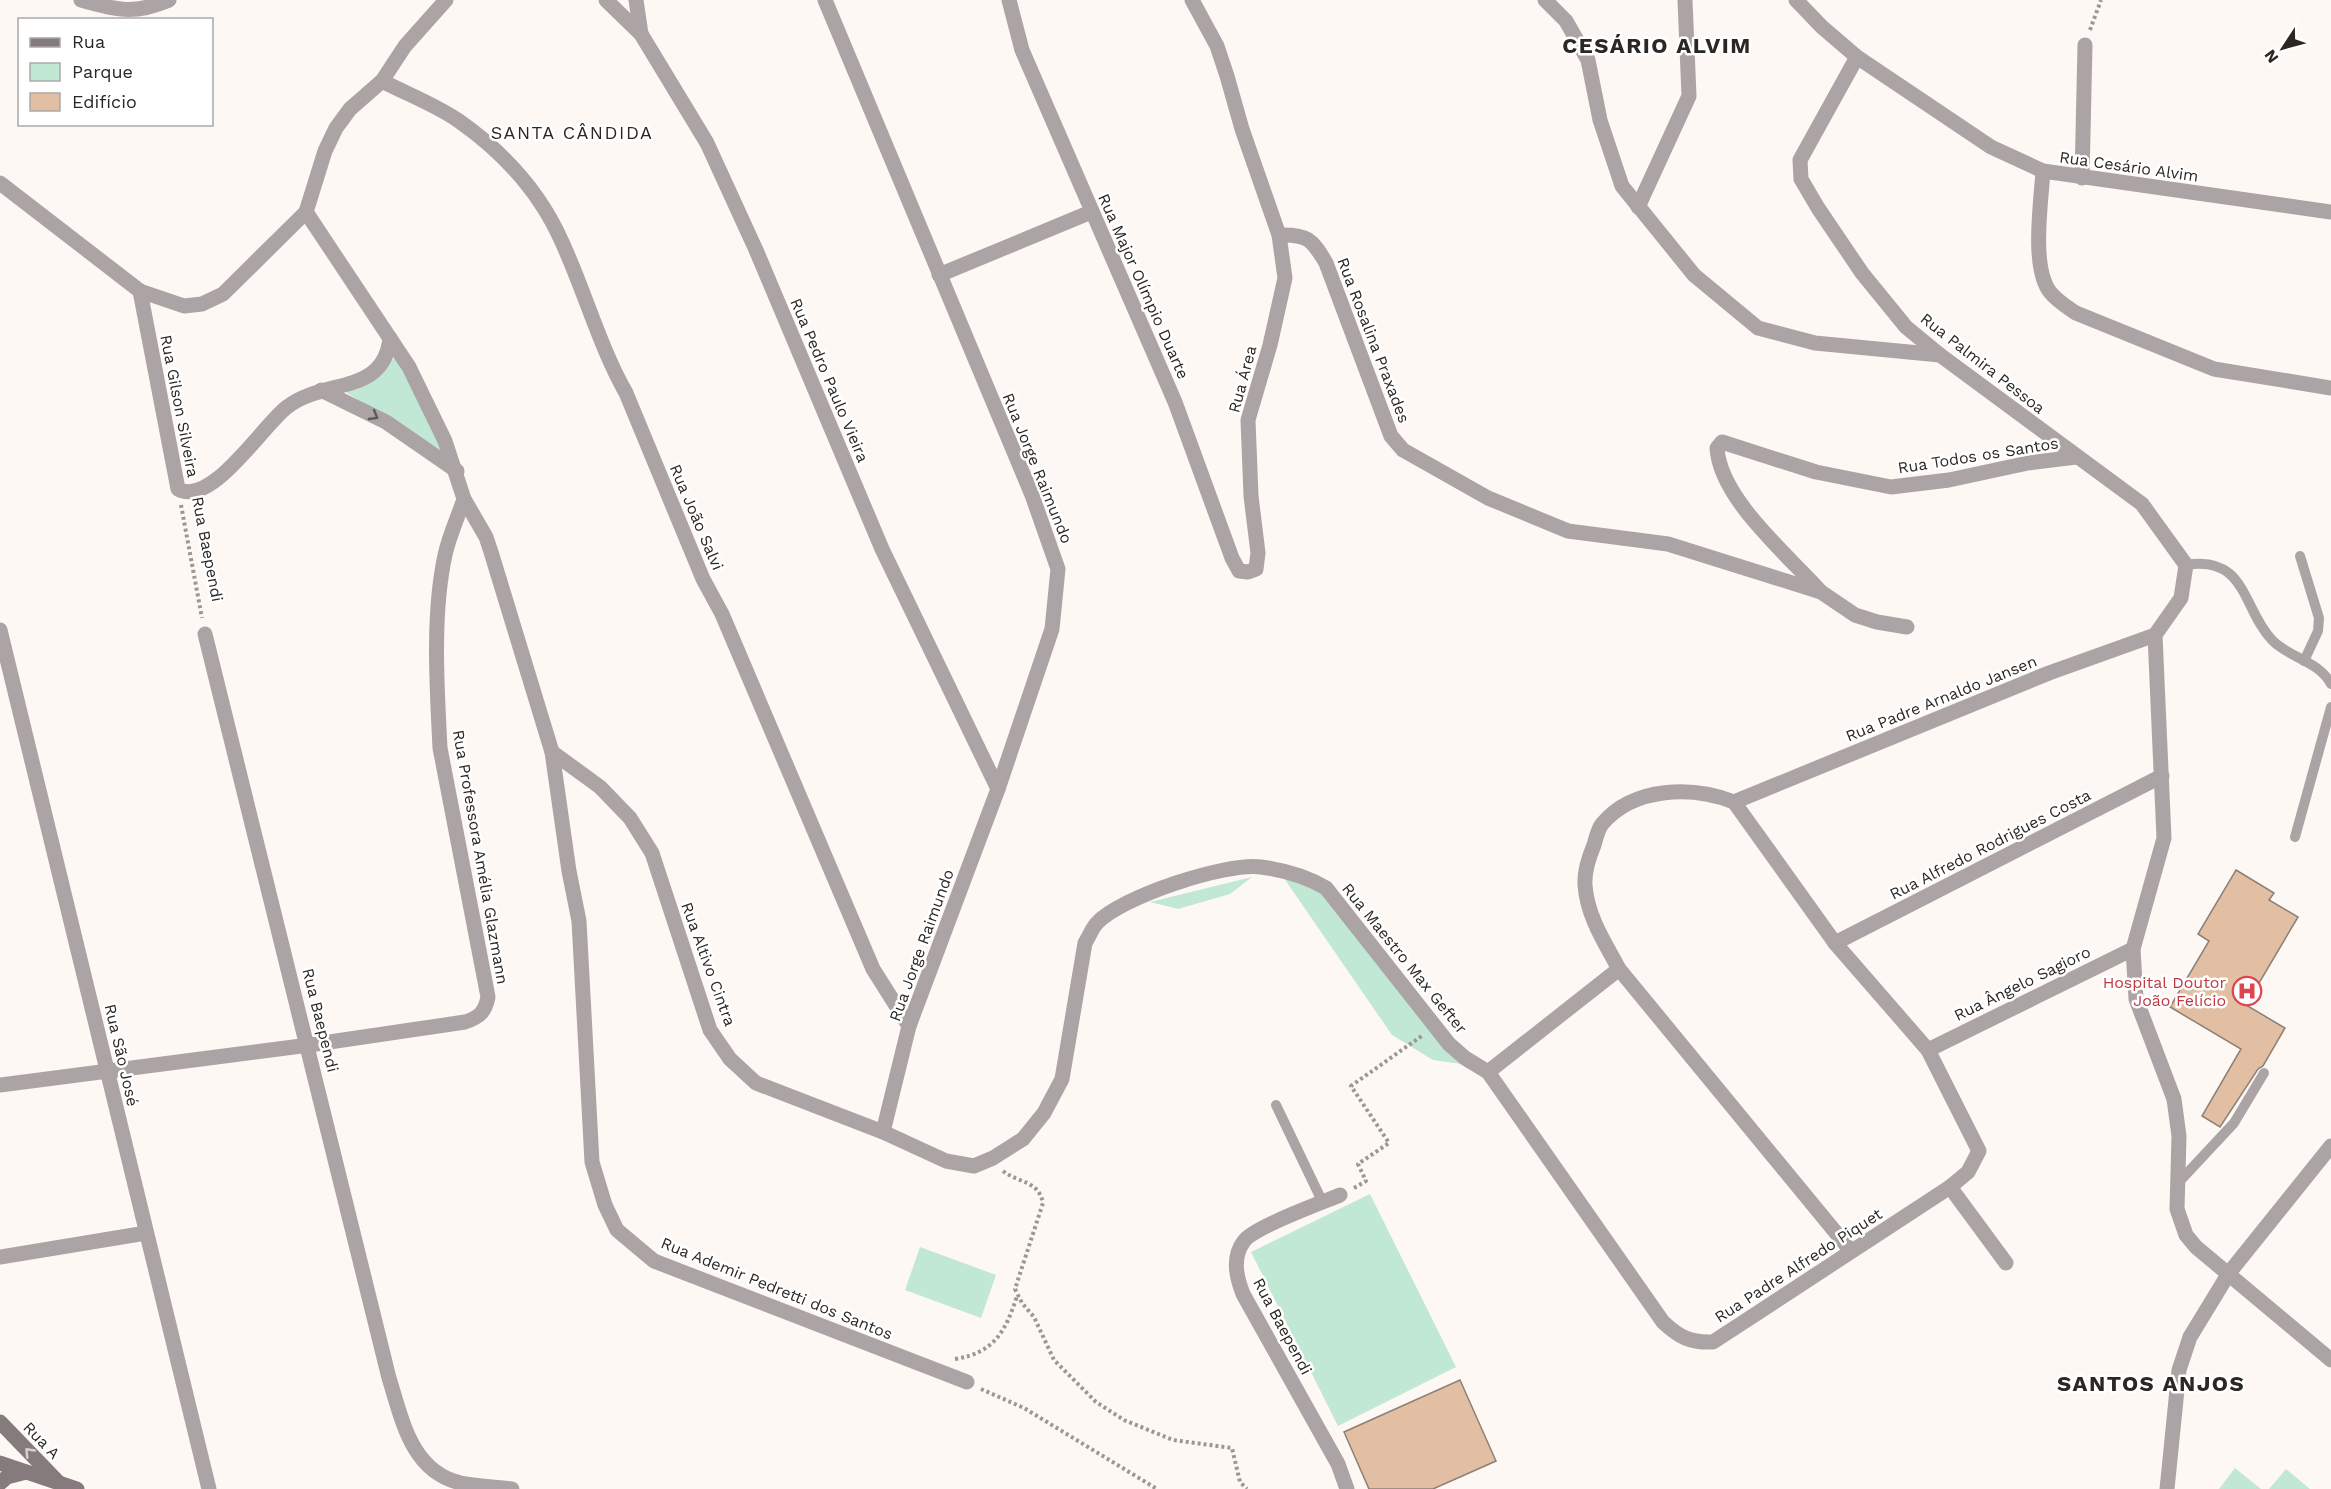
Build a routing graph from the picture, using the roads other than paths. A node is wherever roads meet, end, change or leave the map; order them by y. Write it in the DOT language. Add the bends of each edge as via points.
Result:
graph roads {
  1 [pos="81,0"];
  2 [pos="169,0"];
  3 [pos="446,0"];
  4 [pos="606,0"];
  5 [pos="636,0"];
  6 [pos="825,0"];
  7 [pos="1009,0"];
  8 [pos="1192,0"];
  9 [pos="1545,0"];
  10 [pos="1685,0"];
  11 [pos="1797,0"];
  12 [pos="641,34"];
  13 [pos="2085,45"];
  14 [pos="1857,57"];
  15 [pos="382,81"];
  16 [pos="2043,171"];
  17 [pos="2082,178"];
  18 [pos="0,183"];
  19 [pos="1638,207"];
  20 [pos="306,212"];
  21 [pos="1091,212"];
  22 [pos="2331,212"];
  23 [pos="1279,235"];
  24 [pos="939,275"];
  25 [pos="140,291"];
  26 [pos="390,338"];
  27 [pos="1940,355"];
  28 [pos="2331,388"];
  29 [pos="321,390"];
  30 [pos="2076,457"];
  31 [pos="457,471"];
  32 [pos="464,499"];
  33 [pos="2300,556"];
  34 [pos="2186,565"];
  35 [pos="1256,569"];
  36 [pos="1821,592"];
  37 [pos="1907,627"];
  38 [pos="0,630"];
  39 [pos="205,634"];
  40 [pos="2155,635"];
  41 [pos="2304,661"];
  42 [pos="2331,684"];
  43 [pos="2331,707"];
  44 [pos="552,752"];
  45 [pos="2162,776"];
  46 [pos="998,789"];
  47 [pos="1734,802"];
  48 [pos="2295,837"];
  49 [pos="1835,944"];
  50 [pos="2133,949"];
  51 [pos="1619,969"];
  52 [pos="909,1026"];
  53 [pos="309,1045"];
  54 [pos="1928,1050"];
  55 [pos="107,1071"];
  56 [pos="1488,1072"];
  57 [pos="2264,1073"];
  58 [pos="0,1084"];
  59 [pos="1276,1106"];
  60 [pos="883,1132"];
  61 [pos="2331,1146"];
  62 [pos="2178,1183"];
  63 [pos="1950,1187"];
  64 [pos="1340,1195"];
  65 [pos="1323,1203"];
  66 [pos="146,1233"];
  67 [pos="1851,1251"];
  68 [pos="0,1257"];
  69 [pos="2006,1263"];
  70 [pos="2229,1274"];
  71 [pos="1663,1322"];
  72 [pos="2331,1360"];
  73 [pos="967,1382"];
  74 [pos="1,1426"];
  75 [pos="0,1463"];
  76 [pos="26,1472"];
  77 [pos="58,1482"];
  78 [pos="0,1483"];
  79 [pos="77,1489"];
  80 [pos="209,1489"];
  81 [pos="512,1489"];
  82 [pos="1347,1489"];
  83 [pos="2167,1489"];
  1 -- 2 [label="street" via="130,10 147,9"];
  3 -- 15 [label="street" via="405,46"];
  4 -- 12 [label="street, Rua Pedro Paulo Vieira"];
  5 -- 12 [label="street"];
  6 -- 24 [label="street, Rua Jorge Raimundo"];
  7 -- 21 [label="street, Rua Major Olímpio Duarte" via="1022,50"];
  8 -- 23 [label="street" via="1216,46"];
  9 -- 19 [label="street" via="1566,21 1588,60 1600,120 1622,186"];
  10 -- 19 [label="street" via="1689,96"];
  11 -- 14 [label="street, Rua Cesário Alvim"];
  12 -- 46 [label="street, Rua Pedro Paulo Vieira" via="707,142 882,549"];
  13 -- 17 [label="street"];
  14 -- 16 [label="street, Rua Cesário Alvim" via="1991,147"];
  14 -- 27 [label="street, Rua Palmira Pessoa" via="1800,159 1801,179 1862,273 1906,327"];
  15 -- 20 [label="street" via="350,109 336,128"];
  15 -- 52 [label="street, Rua João Salvi" via="458,120 502,155 537,197 562,240 611,367 626,393 873,969"];
  16 -- 17 [label="street, Rua Cesário Alvim"];
  16 -- 28 [label="street" via="2042,277 2061,304 2214,369"];
  17 -- 22 [label="street, Rua Cesário Alvim"];
  18 -- 25 [label="street"];
  19 -- 27 [label="street" via="1694,275 1758,328 1815,343"];
  20 -- 25 [label="street" via="223,294 202,304 184,306"];
  20 -- 26 [label="street, Rua Ademir Pedretti dos Santos"];
  21 -- 24 [label="street"];
  21 -- 35 [label="street, Rua Major Olímpio Duarte" via="1175,402 1232,558 1239,571"];
  23 -- 35 [label="street, Rua Área" via="1285,278 1248,420"];
  23 -- 36 [label="street, Rua Rosalina Praxades" via="1300,234 1314,244 1326,263 1391,436 1404,450 1488,498 1568,531 1668,544"];
  24 -- 46 [label="street, Rua Jorge Raimundo" via="1032,495 1058,569 1052,629"];
  25 -- 29 [label="street, Rua Gilson Silveira" via="178,489 185,493 224,475 286,407"];
  26 -- 29 [label="street, Rua Gilson Silveira" via="388,354 378,371 359,381"];
  26 -- 31 [label="street, Rua Ademir Pedretti dos Santos" via="409,368"];
  27 -- 30 [label="street, Rua Palmira Pessoa"];
  29 -- 31 [label="street, one-way" via="386,423"];
  30 -- 34 [label="street, Rua Palmira Pessoa" via="2142,504"];
  30 -- 36 [label="street, Rua Todos os Santos" via="1891,488 1816,472 1722,442 1717,448 1718,464 1730,488"];
  31 -- 32 [label="street, Rua Ademir Pedretti dos Santos"];
  32 -- 44 [label="street, Rua Ademir Pedretti dos Santos" via="486,537"];
  32 -- 53 [label="street, Rua Professora Amélia Glazmann" via="445,555 439,602 438,710 440,748 488,997 485,1010 465,1022"];
  33 -- 41 [label="lane" via="2319,618 2318,631"];
  34 -- 40 [label="street" via="2181,598"];
  34 -- 41 [label="lane" via="2203,562 2234,577 2271,639"];
  36 -- 37 [label="street, Rua Rosalina Praxades" via="1855,615"];
  38 -- 55 [label="street, Rua São José"];
  39 -- 53 [label="street, Rua Baependi"];
  40 -- 45 [label="street"];
  40 -- 47 [label="street, Rua Padre Arnaldo Jansen" via="2049,673"];
  41 -- 42 [label="lane" via="2317,667"];
  43 -- 48 [label="lane"];
  44 -- 60 [label="street, Rua Altivo Cintra" via="600,787 630,818 652,853 710,1030 730,1059 756,1083"];
  44 -- 73 [label="street, Rua Ademir Pedretti dos Santos" via="579,921 592,1162 617,1230 654,1261"];
  45 -- 49 [label="street, Rua Alfredo Rodrigues Costa"];
  45 -- 50 [label="street" via="2164,837"];
  46 -- 52 [label="street, Rua Jorge Raimundo"];
  47 -- 49 [label="street"];
  47 -- 51 [label="street" via="1696,793 1646,795 1626,804 1602,824 1588,859 1585,885 1595,925"];
  49 -- 54 [label="street"];
  50 -- 54 [label="street, Rua Ângelo Sagioro"];
  50 -- 62 [label="street" via="2136,999 2174,1099 2179,1136"];
  51 -- 56 [label="street"];
  51 -- 67 [label="street"];
  52 -- 60 [label="street, Rua Jorge Raimundo"];
  53 -- 55 [label="street"];
  53 -- 81 [label="street, Rua Baependi" via="389,1377 409,1442 424,1463 440,1475 459,1483"];
  54 -- 63 [label="street, Rua Padre Alfredo Piquet" via="1979,1151 1968,1173"];
  55 -- 58 [label="street"];
  55 -- 66 [label="street, Rua São José"];
  56 -- 60 [label="street, Rua Maestro Max Gefter" via="1465,1058 1435,1026 1326,888 1307,877 1259,866 1173,884 1136,898 1095,924 1085,943 1062,1079 1044,1113 1023,1138 974,1166 946,1161"];
  56 -- 71 [label="street, Rua Maestro Max Gefter"];
  57 -- 62 [label="lane" via="2234,1124"];
  59 -- 65 [label="lane"];
  61 -- 70 [label="street"];
  62 -- 70 [label="street" via="2177,1209 2186,1235"];
  63 -- 67 [label="street, Rua Padre Alfredo Piquet"];
  63 -- 69 [label="street"];
  64 -- 65 [label="street, Rua Baependi"];
  65 -- 82 [label="street, Rua Baependi" via="1252,1234 1239,1249 1236,1269 1243,1294 1338,1464"];
  66 -- 68 [label="street"];
  66 -- 80 [label="street, Rua São José"];
  67 -- 71 [label="street, Rua Padre Alfredo Piquet" via="1713,1342 1678,1336"];
  70 -- 72 [label="street"];
  70 -- 83 [label="street" via="2190,1337 2179,1370"];
  77 -- 74 [label="main road, Rua A, one-way"];
  75 -- 76 [label="main road"];
  76 -- 77 [label="main road"];
  76 -- 78 [label="main road"];
  77 -- 79 [label="main road"];
}
